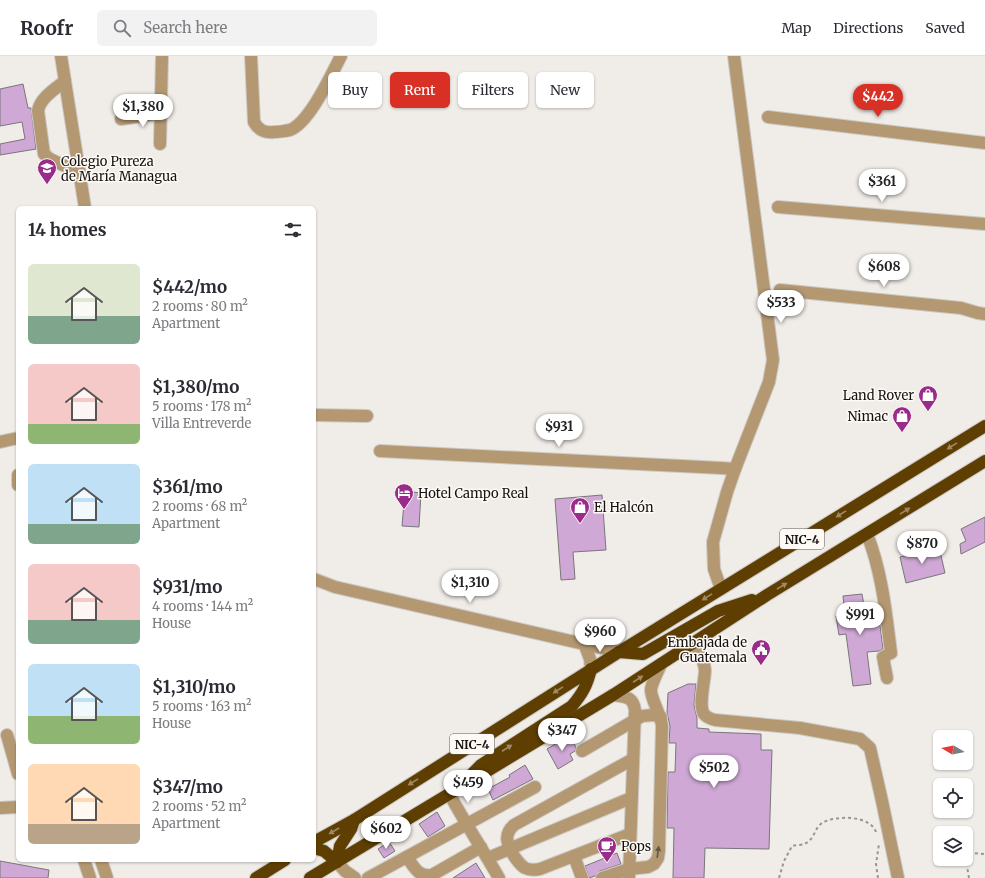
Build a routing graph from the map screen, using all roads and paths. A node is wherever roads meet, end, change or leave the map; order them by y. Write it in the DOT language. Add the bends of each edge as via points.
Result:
graph roads {
  1 [pos="61,56"];
  2 [pos="162,56"];
  3 [pos="251,56"];
  4 [pos="341,56"];
  5 [pos="734,56"];
  6 [pos="65,81"];
  7 [pos="161,113"];
  8 [pos="768,117"];
  9 [pos="122,119"];
  10 [pos="985,143"];
  11 [pos="160,144"];
  12 [pos="80,173"];
  13 [pos="85,206"];
  14 [pos="778,207"];
  15 [pos="985,224"];
  16 [pos="780,290"];
  17 [pos="985,314"];
  18 [pos="316,415"];
  19 [pos="368,416"];
  20 [pos="985,426"];
  21 [pos="16,438"];
  22 [pos="0,442"];
  23 [pos="380,451"];
  24 [pos="985,461"];
  25 [pos="735,469"];
  26 [pos="867,534"];
  27 [pos="316,580"];
  28 [pos="721,589"];
  29 [pos="767,595"];
  30 [pos="584,643"];
  31 [pos="695,643"];
  32 [pos="619,652"];
  33 [pos="661,664"];
  34 [pos="591,669"];
  35 [pos="887,678"];
  36 [pos="613,695"];
  37 [pos="661,717"];
  38 [pos="635,721"];
  39 [pos="8,735"];
  40 [pos="582,751"];
  41 [pos="633,760"];
  42 [pos="16,766"];
  43 [pos="535,787"];
  44 [pos="453,793"];
  45 [pos="631,798"];
  46 [pos="16,807"];
  47 [pos="0,808"];
  48 [pos="354,820"];
  49 [pos="466,824"];
  50 [pos="630,834"];
  51 [pos="878,835"];
  52 [pos="878,840"];
  53 [pos="316,841"];
  54 [pos="509,848"];
  55 [pos="316,849"];
  56 [pos="484,852"];
  57 [pos="985,854"];
  58 [pos="574,856"];
  59 [pos="406,857"];
  60 [pos="85,862"];
  61 [pos="102,862"];
  62 [pos="282,862"];
  63 [pos="337,862"];
  64 [pos="525,873"];
  65 [pos="629,873"];
  66 [pos="90,878"];
  67 [pos="107,878"];
  68 [pos="256,878"];
  69 [pos="310,878"];
  70 [pos="355,878"];
  71 [pos="368,878"];
  72 [pos="499,878"];
  73 [pos="582,878"];
  74 [pos="602,878"];
  75 [pos="779,878"];
  76 [pos="878,878"];
  77 [pos="898,878"];
  78 [pos="969,878"];
  1 -- 6 [label="street"];
  2 -- 7 [label="street"];
  3 -- 4 [label="street" via="254,122 257,128 266,133 291,129 304,119 330,80"];
  5 -- 25 [label="street" via="773,360 769,382"];
  6 -- 12 [label="street"];
  6 -- 12 [label="street" via="39,106 44,154"];
  7 -- 9 [label="street"];
  7 -- 11 [label="street"];
  8 -- 10 [label="street"];
  12 -- 13 [label="street"];
  14 -- 15 [label="street"];
  16 -- 17 [label="street" via="954,308"];
  18 -- 19 [label="street"];
  20 -- 28 [label="highway, NIC-4, one-way"];
  21 -- 22 [label="street"];
  23 -- 25 [label="street"];
  26 -- 24 [label="highway, NIC-4, one-way"];
  25 -- 28 [label="street" via="713,542 714,569"];
  29 -- 26 [label="highway, NIC-4, one-way"];
  26 -- 35 [label="street" via="874,550 882,586 891,653 883,657"];
  27 -- 30 [label="street"];
  28 -- 32 [label="highway, NIC-4, one-way"];
  29 -- 31 [label="highway, NIC-4"];
  29 -- 32 [label="highway" via="718,611 643,654"];
  30 -- 32 [label="street"];
  30 -- 34 [label="street"];
  31 -- 33 [label="highway, NIC-4"];
  31 -- 77 [label="street" via="703,658 705,670 702,706 703,714 708,718 808,729 860,739 870,748"];
  32 -- 34 [label="highway, NIC-4"];
  36 -- 33 [label="highway, NIC-4, one-way"];
  33 -- 37 [label="street" via="651,693"];
  44 -- 34 [label="highway, one-way" via="481,765 572,706 582,695"];
  34 -- 48 [label="highway, NIC-4, one-way"];
  36 -- 38 [label="street" via="632,700"];
  36 -- 44 [label="highway, NIC-4"];
  37 -- 38 [label="street" via="647,715"];
  65 -- 37 [label="street, one-way" via="654,864 658,858"];
  38 -- 40 [label="street"];
  38 -- 41 [label="street"];
  39 -- 42 [label="street"];
  41 -- 45 [label="street"];
  41 -- 54 [label="street" via="514,825 507,835"];
  43 -- 49 [label="street"];
  44 -- 49 [label="street"];
  44 -- 63 [label="highway, NIC-4"];
  45 -- 50 [label="street"];
  45 -- 54 [label="street"];
  46 -- 47 [label="street"];
  48 -- 53 [label="highway, NIC-4, one-way"];
  48 -- 63 [label="highway" via="340,846"];
  49 -- 56 [label="street"];
  49 -- 59 [label="street"];
  50 -- 58 [label="street"];
  50 -- 65 [label="street"];
  51 -- 75 [label="path" via="870,823 856,818 824,822 820,824 811,840 792,846"];
  52 -- 76 [label="path"];
  54 -- 56 [label="street"];
  54 -- 64 [label="street"];
  55 -- 63 [label="highway" via="324,851"];
  56 -- 59 [label="street" via="425,876 419,873"];
  56 -- 72 [label="street"];
  57 -- 78 [label="path" via="973,852 968,856"];
  58 -- 64 [label="street"];
  58 -- 73 [label="street"];
  59 -- 71 [label="street"];
  60 -- 66 [label="street"];
  61 -- 67 [label="street"];
  62 -- 68 [label="highway"];
  63 -- 69 [label="highway, NIC-4"];
  63 -- 70 [label="street" via="345,872"];
  65 -- 74 [label="street"];
}
